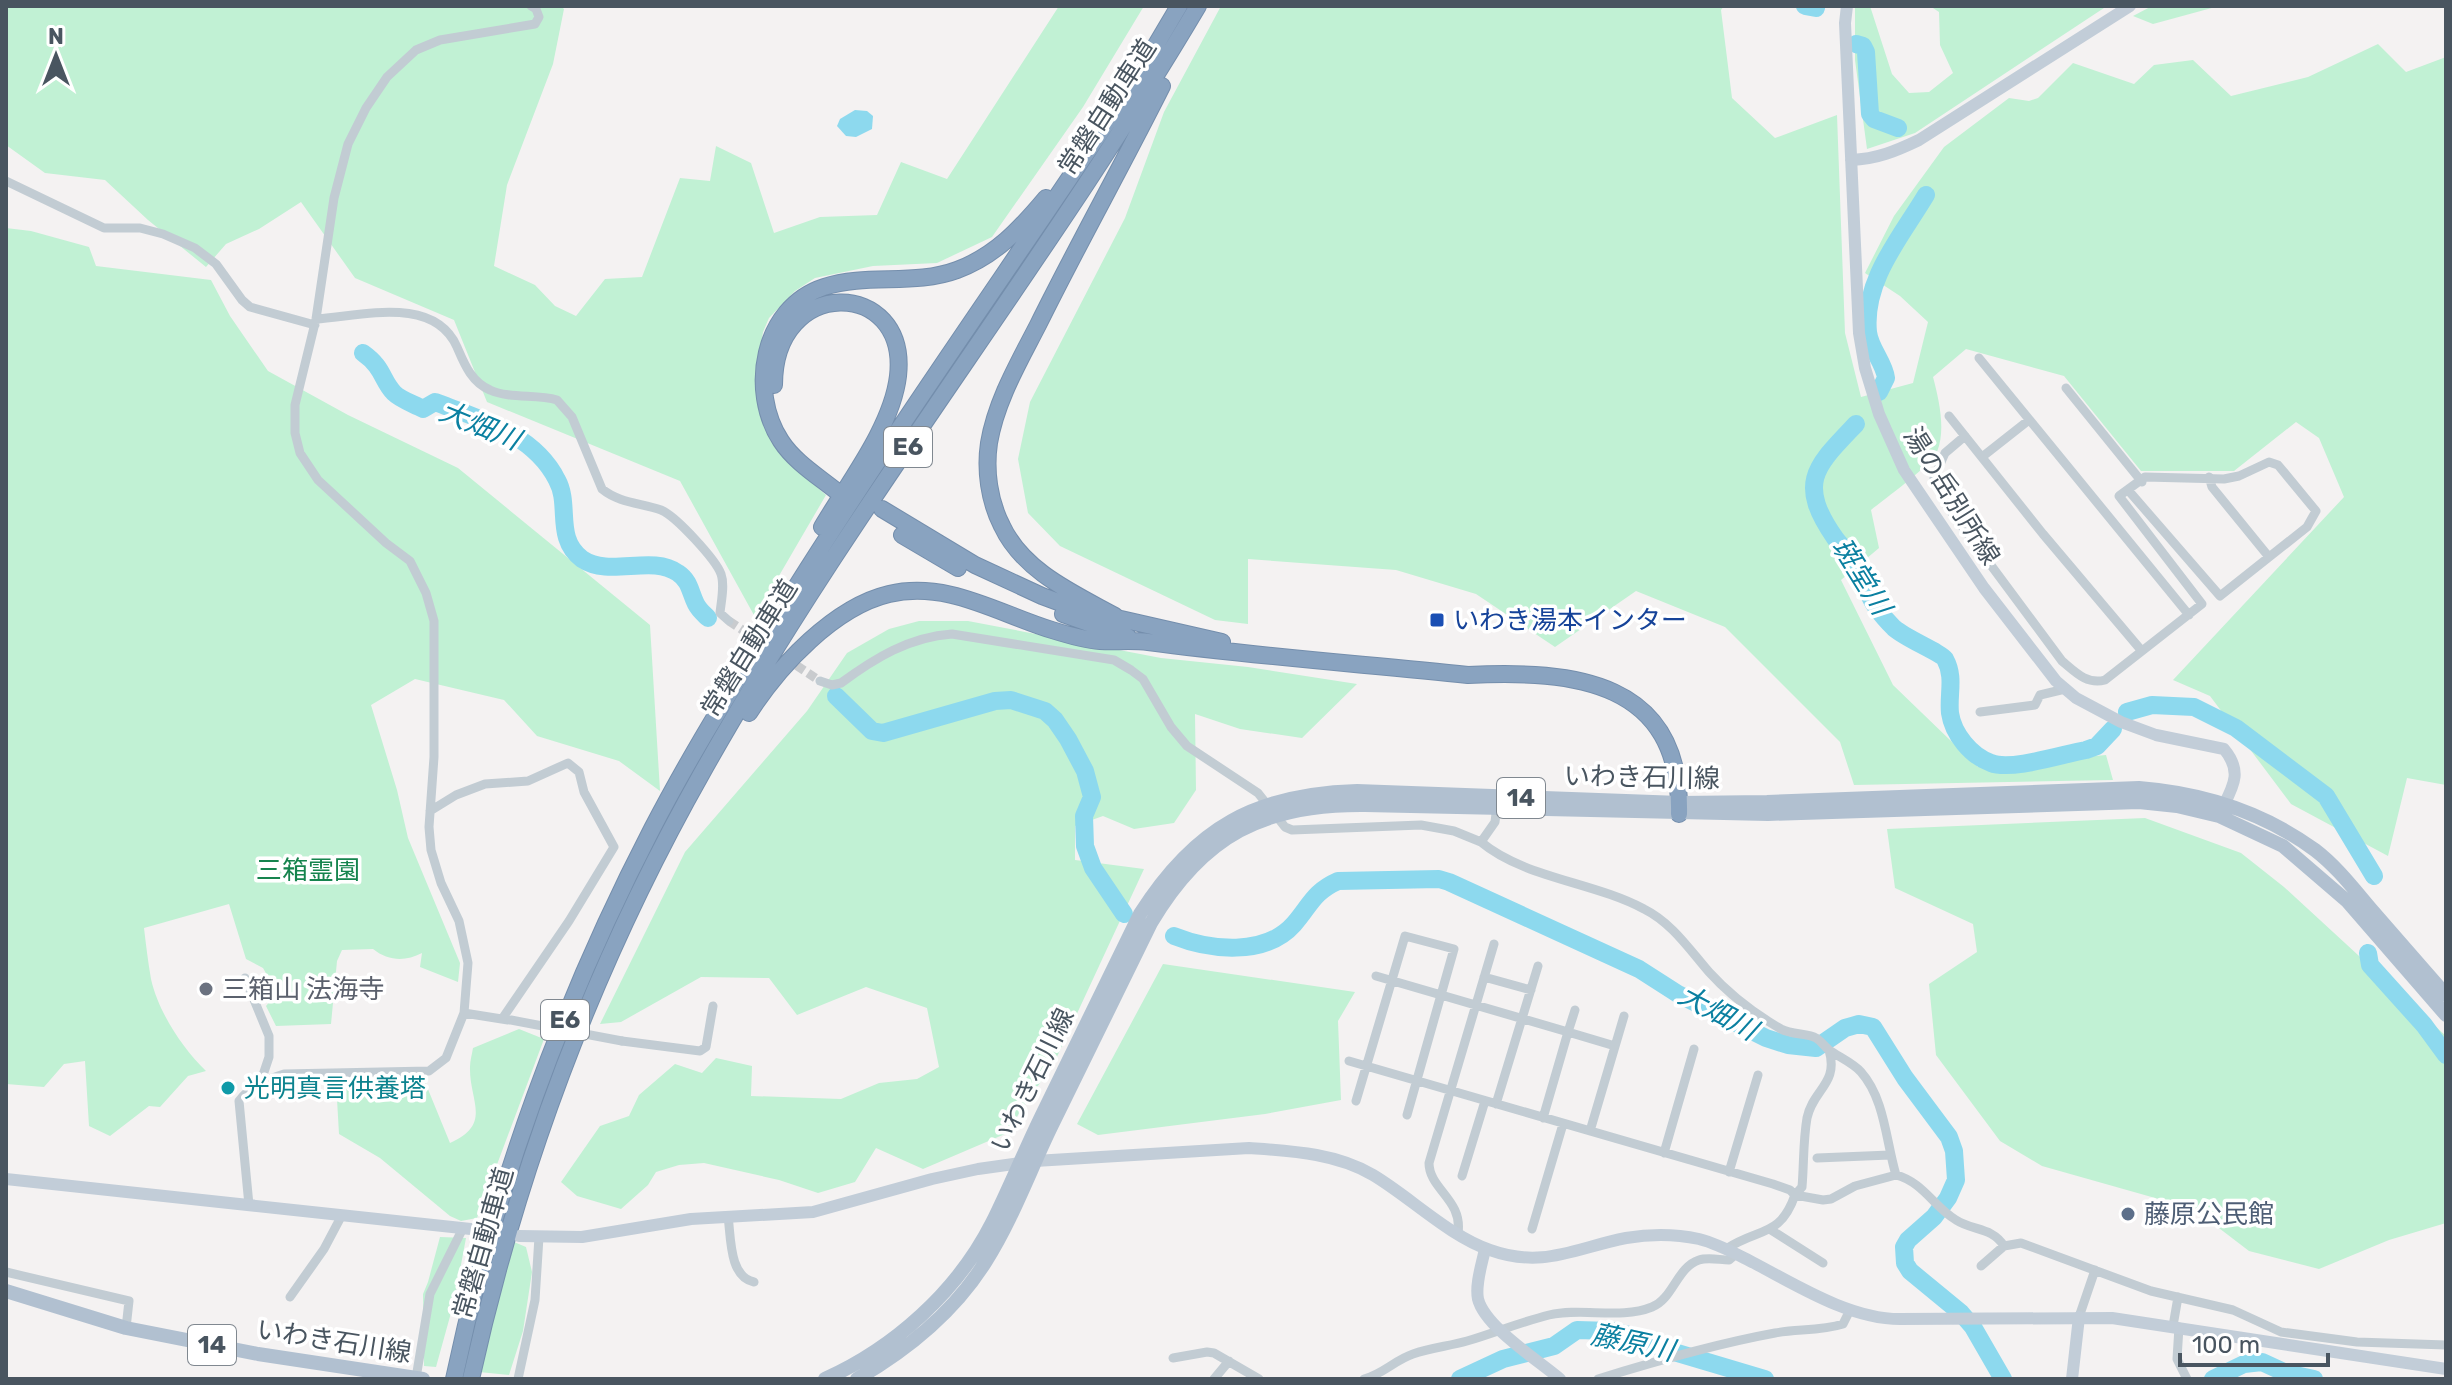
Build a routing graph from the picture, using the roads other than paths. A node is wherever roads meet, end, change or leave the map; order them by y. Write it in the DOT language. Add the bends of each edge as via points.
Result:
graph roads {
  1 [pos="531,6"];
  2 [pos="1177,6"];
  3 [pos="1200,6"];
  4 [pos="1847,6"];
  5 [pos="2130,6"];
  6 [pos="1851,160"];
  7 [pos="6,181"];
  8 [pos="316,322"];
  9 [pos="1979,358"];
  10 [pos="2066,388"];
  11 [pos="1949,416"];
  12 [pos="2029,420"];
  13 [pos="1965,436"];
  14 [pos="1982,457"];
  15 [pos="2209,477"];
  16 [pos="2142,482"];
  17 [pos="2128,490"];
  18 [pos="2269,557"];
  19 [pos="2024,613"];
  20 [pos="2189,615"];
  21 [pos="1115,616"];
  22 [pos="729,621"];
  23 [pos="2010,623"];
  24 [pos="1137,640"];
  25 [pos="2141,650"];
  26 [pos="1497,673"];
  27 [pos="820,681"];
  28 [pos="2065,689"];
  29 [pos="729,693"];
  30 [pos="1980,712"];
  31 [pos="1497,803"];
  32 [pos="1679,808"];
  33 [pos="1271,810"];
  34 [pos="2222,810"];
  35 [pos="430,811"];
  36 [pos="1481,842"];
  37 [pos="637,899"];
  38 [pos="1494,944"];
  39 [pos="1538,966"];
  40 [pos="1376,976"];
  41 [pos="1484,977"];
  42 [pos="245,978"];
  43 [pos="1392,981"];
  44 [pos="1531,990"];
  45 [pos="1440,995"];
  46 [pos="2446,995"];
  47 [pos="1476,1005"];
  48 [pos="713,1006"];
  49 [pos="1575,1010"];
  50 [pos="464,1013"];
  51 [pos="2446,1015"];
  52 [pos="1624,1016"];
  53 [pos="506,1019"];
  54 [pos="1522,1019"];
  55 [pos="1568,1032"];
  56 [pos="1615,1046"];
  57 [pos="1694,1049"];
  58 [pos="1828,1050"];
  59 [pos="1349,1061"];
  60 [pos="1366,1066"];
  61 [pos="1758,1075"];
  62 [pos="261,1081"];
  63 [pos="1415,1081"];
  64 [pos="1450,1091"];
  65 [pos="1356,1101"];
  66 [pos="1485,1101"];
  67 [pos="1496,1104"];
  68 [pos="1407,1115"];
  69 [pos="1543,1118"];
  70 [pos="1563,1124"];
  71 [pos="1590,1131"];
  72 [pos="1664,1153"];
  73 [pos="1890,1155"];
  74 [pos="1817,1158"];
  75 [pos="1035,1161"];
  76 [pos="1019,1163"];
  77 [pos="1729,1172"];
  78 [pos="1896,1175"];
  79 [pos="1462,1176"];
  80 [pos="6,1179"];
  81 [pos="1795,1195"];
  82 [pos="249,1205"];
  83 [pos="342,1215"];
  84 [pos="728,1216"];
  85 [pos="463,1228"];
  86 [pos="1532,1229"];
  87 [pos="480,1230"];
  88 [pos="1771,1230"];
  89 [pos="1458,1233"];
  90 [pos="519,1236"];
  91 [pos="539,1237"];
  92 [pos="2004,1246"];
  93 [pos="1485,1249"];
  94 [pos="1731,1251"];
  95 [pos="1823,1263"];
  96 [pos="1981,1266"];
  97 [pos="2095,1270"];
  98 [pos="6,1272"];
  99 [pos="754,1282"];
  100 [pos="6,1291"];
  101 [pos="290,1297"];
  102 [pos="2178,1297"];
  103 [pos="1850,1310"];
  104 [pos="2079,1317"];
  105 [pos="2176,1327"];
  106 [pos="126,1328"];
  107 [pos="1502,1332"];
  108 [pos="2446,1345"];
  109 [pos="1173,1358"];
  110 [pos="1229,1361"];
  111 [pos="2446,1369"];
  112 [pos="464,1375"];
  113 [pos="416,1378"];
  114 [pos="423,1379"];
  115 [pos="518,1379"];
  116 [pos="825,1379"];
  117 [pos="857,1379"];
  118 [pos="1214,1379"];
  119 [pos="1259,1379"];
  120 [pos="1364,1379"];
  121 [pos="1560,1379"];
  122 [pos="1598,1379"];
  123 [pos="2072,1379"];
  124 [pos="2187,1379"];
  1 -- 8 [label="street" via="539,17 535,24 440,40 416,50 387,77 348,144 334,198"];
  2 -- 29 [label="highway, 常磐自動車道 / E6" via="1134,82"];
  2 -- 29 [label="highway" via="1046,198 1001,245 942,275 822,288 798,302 780,322 764,362 763,394 769,417 792,455 838,485 799,447 776,404 780,346 794,323 814,308 846,301 876,315 891,333 898,359 893,398 881,428"];
  3 -- 21 [label="highway" via="1017,368 990,440 992,497 1012,542 1033,566"];
  3 -- 37 [label="highway, 常磐自動車道 / E6" via="843,542 701,774"];
  4 -- 6 [label="street, 湯の岳別所線"];
  5 -- 6 [label="street" via="1919,140 1873,159"];
  6 -- 23 [label="street, 湯の岳別所線" via="1859,333 1879,414 1904,470"];
  7 -- 8 [label="street" via="104,228 140,228 195,248 216,264 250,307"];
  8 -- 22 [label="street" via="397,312 434,319 447,329 474,379 489,390 557,400 572,417 602,489 673,516 716,566 722,580 720,613"];
  8 -- 35 [label="street" via="295,405 300,453 318,480 410,561 434,621"];
  9 -- 12 [label="street"];
  10 -- 16 [label="street"];
  11 -- 13 [label="street"];
  12 -- 14 [label="street"];
  12 -- 20 [label="street"];
  13 -- 14 [label="street"];
  13 -- 19 [label="street" via="1945,453 1934,478 1947,506"];
  14 -- 25 [label="street"];
  15 -- 16 [label="street" via="2145,477"];
  15 -- 18 [label="street"];
  15 -- 18 [label="street" via="2239,476 2269,462 2278,465 2316,511 2307,527"];
  16 -- 17 [label="street"];
  17 -- 18 [label="street" via="2220,596"];
  17 -- 20 [label="street" via="2119,496 2202,604"];
  19 -- 23 [label="street"];
  19 -- 25 [label="street" via="2062,661 2093,682 2105,680"];
  20 -- 25 [label="street"];
  21 -- 24 [label="highway" via="1077,609 1012,583 879,513 930,553 1007,592"];
  21 -- 26 [label="highway" via="1221,642 1469,664"];
  23 -- 28 [label="street, 湯の岳別所線"];
  24 -- 26 [label="highway" via="1247,655 1468,675"];
  24 -- 37 [label="highway" via="1079,637 933,591 892,593 859,604 820,631 759,697"];
  26 -- 32 [label="highway" via="1585,682 1627,697 1666,741"];
  27 -- 33 [label="street" via="841,683 905,643 952,634 1114,660 1143,679 1187,746 1258,793"];
  28 -- 30 [label="street" via="2040,695 2035,705"];
  28 -- 34 [label="street, 湯の岳別所線" via="2121,722 2224,749 2237,772"];
  29 -- 112 [label="highway, 常磐自動車道 / E6" via="652,830 553,1051 503,1191"];
  31 -- 32 [label="main road, いわき石川線 / 14"];
  31 -- 33 [label="main road, いわき石川線 / 14" via="1319,792 1288,797"];
  31 -- 36 [label="street" via="1495,822"];
  32 -- 34 [label="main road, いわき石川線 / 14" via="2139,788 2179,791"];
  33 -- 36 [label="street" via="1292,830 1421,825"];
  33 -- 75 [label="main road, いわき石川線 / 14" via="1210,849 1167,895"];
  33 -- 76 [label="main road, いわき石川線 / 14" via="1221,826 1158,885"];
  34 -- 46 [label="main road, いわき石川線 / 14" via="2282,829 2317,852"];
  34 -- 51 [label="main road, いわき石川線 / 14" via="2283,846 2347,901"];
  35 -- 50 [label="street" via="431,850 459,921 468,963"];
  35 -- 53 [label="street" via="485,784 528,781 568,763 579,772 614,847"];
  36 -- 58 [label="street" via="1502,856 1644,909 1673,930 1745,1005 1791,1034 1814,1036"];
  37 -- 112 [label="highway, 常磐自動車道 / E6" via="540,1135"];
  38 -- 41 [label="street"];
  39 -- 44 [label="street"];
  40 -- 43 [label="street"];
  41 -- 44 [label="street"];
  41 -- 47 [label="street"];
  42 -- 62 [label="street" via="269,1036"];
  43 -- 45 [label="street"];
  43 -- 45 [label="street" via="1405,936 1454,949"];
  43 -- 60 [label="street"];
  44 -- 54 [label="street"];
  45 -- 47 [label="street"];
  45 -- 63 [label="street"];
  47 -- 54 [label="street"];
  47 -- 64 [label="street"];
  48 -- 53 [label="street, bridge" via="706,1047 700,1051"];
  49 -- 55 [label="street"];
  50 -- 53 [label="street"];
  50 -- 62 [label="street" via="446,1058 429,1071 284,1074"];
  52 -- 56 [label="street"];
  54 -- 55 [label="street"];
  54 -- 67 [label="street"];
  55 -- 56 [label="street"];
  55 -- 69 [label="street"];
  56 -- 71 [label="street"];
  57 -- 72 [label="street"];
  58 -- 73 [label="street" via="1858,1068 1871,1087"];
  58 -- 81 [label="street" via="1833,1067 1809,1109 1802,1187"];
  59 -- 60 [label="street"];
  60 -- 63 [label="street"];
  60 -- 65 [label="street"];
  61 -- 77 [label="street"];
  62 -- 82 [label="street" via="239,1101"];
  63 -- 64 [label="street"];
  63 -- 68 [label="street"];
  64 -- 66 [label="street"];
  64 -- 89 [label="street" via="1429,1169 1457,1212"];
  66 -- 67 [label="street"];
  66 -- 79 [label="street"];
  67 -- 69 [label="street"];
  69 -- 70 [label="street"];
  70 -- 71 [label="street"];
  70 -- 86 [label="street"];
  71 -- 72 [label="street"];
  72 -- 77 [label="street"];
  73 -- 74 [label="street"];
  73 -- 78 [label="street"];
  75 -- 76 [label="street"];
  75 -- 89 [label="street" via="1249,1148 1308,1154 1371,1173"];
  75 -- 117 [label="main road, いわき石川線 / 14" via="985,1263 959,1297 933,1325"];
  76 -- 84 [label="street" via="932,1179 813,1212"];
  76 -- 116 [label="main road, いわき石川線 / 14" via="991,1225 939,1297 877,1351"];
  77 -- 81 [label="street"];
  78 -- 81 [label="street" via="1823,1200"];
  78 -- 92 [label="street" via="1914,1183 1964,1224 1994,1234"];
  80 -- 82 [label="street"];
  81 -- 88 [label="street"];
  82 -- 83 [label="street"];
  83 -- 85 [label="street"];
  83 -- 101 [label="street"];
  84 -- 91 [label="street" via="582,1237"];
  84 -- 99 [label="street" via="737,1270"];
  85 -- 87 [label="street"];
  85 -- 113 [label="street" via="430,1294"];
  88 -- 94 [label="street" via="1744,1237"];
  88 -- 95 [label="street"];
  89 -- 93 [label="street"];
  90 -- 91 [label="street"];
  91 -- 115 [label="street" via="535,1300"];
  92 -- 96 [label="street"];
  92 -- 97 [label="street" via="2021,1243"];
  93 -- 94 [label="street" via="1543,1259 1628,1238 1677,1236"];
  93 -- 107 [label="street" via="1479,1302"];
  94 -- 103 [label="street"];
  94 -- 107 [label="street" via="1729,1260 1695,1261 1650,1308 1568,1311"];
  97 -- 102 [label="street"];
  97 -- 104 [label="street"];
  98 -- 106 [label="street" via="129,1301"];
  100 -- 106 [label="main road, いわき石川線 / 14"];
  102 -- 105 [label="street"];
  102 -- 108 [label="street" via="2233,1310 2281,1332"];
  103 -- 104 [label="street" via="1884,1319"];
  103 -- 122 [label="street" via="1843,1324 1831,1328 1708,1347"];
  104 -- 105 [label="street"];
  104 -- 123 [label="street"];
  105 -- 111 [label="street"];
  105 -- 124 [label="street" via="2177,1359"];
  106 -- 113 [label="main road, いわき石川線 / 14"];
  107 -- 120 [label="street" via="1411,1354"];
  107 -- 121 [label="street"];
  109 -- 110 [label="street" via="1207,1352"];
  110 -- 118 [label="street"];
  110 -- 119 [label="street"];
  113 -- 114 [label="main road, いわき石川線 / 14"];
}
